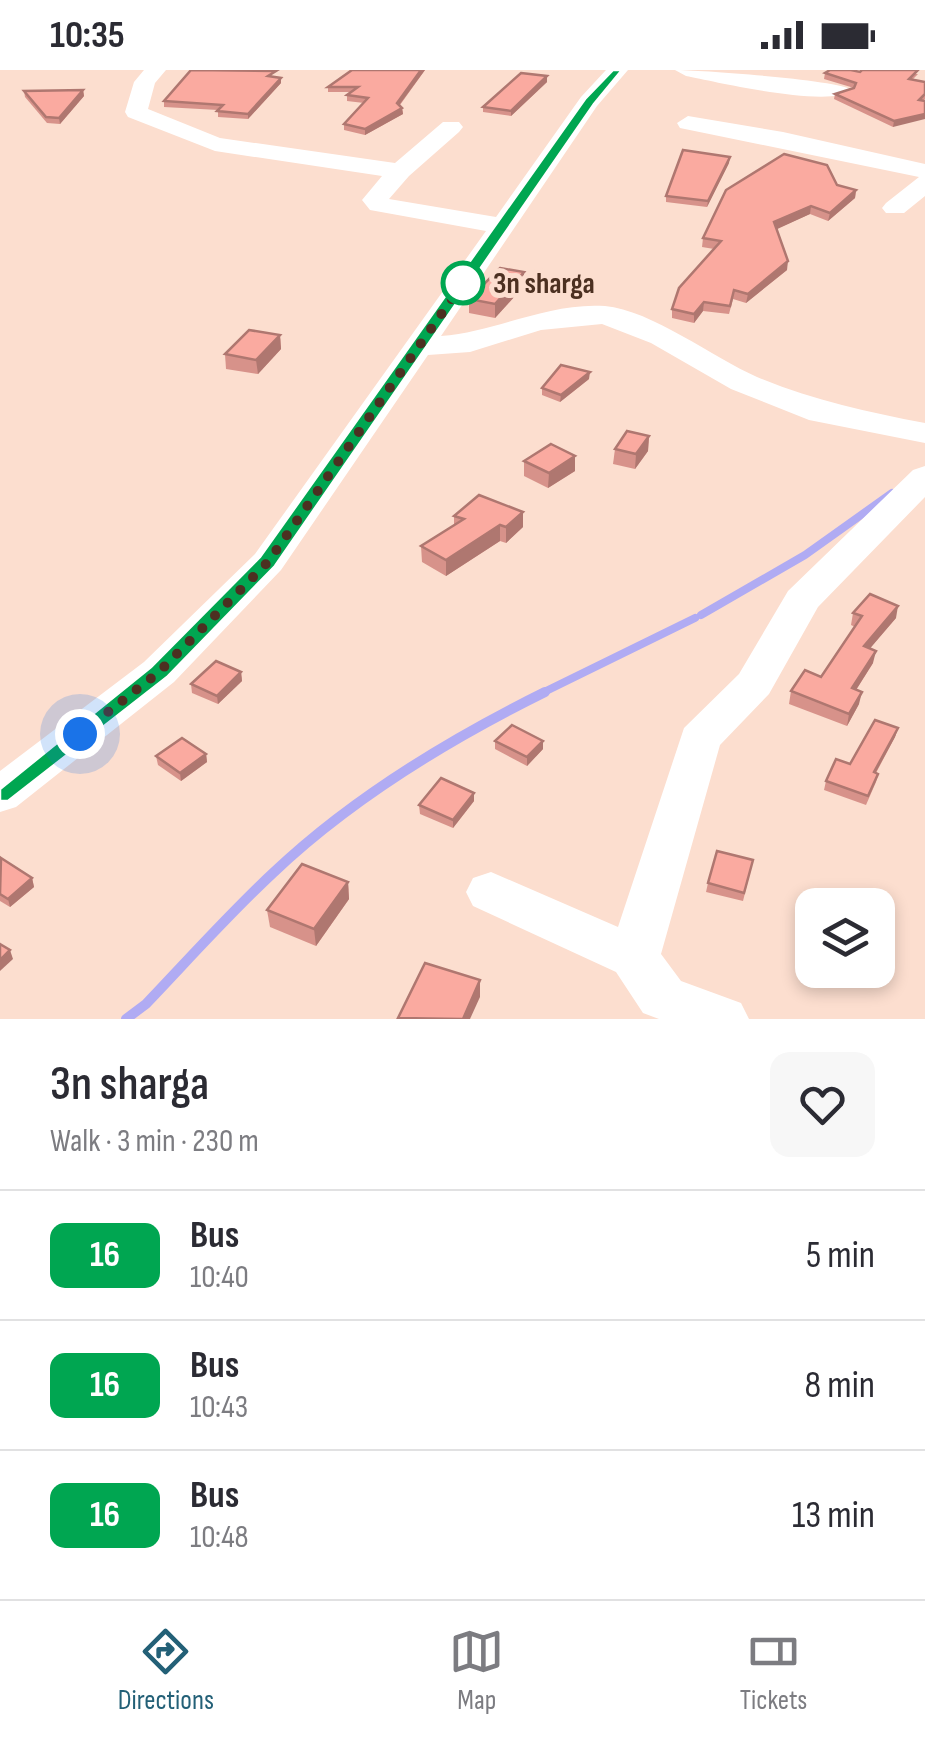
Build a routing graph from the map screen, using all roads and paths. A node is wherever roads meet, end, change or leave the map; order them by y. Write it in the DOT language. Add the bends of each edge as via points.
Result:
graph roads {
  1 [pos="155,70"];
  2 [pos="617,70"];
  3 [pos="686,70"];
  4 [pos="840,90"];
  5 [pos="688,123"];
  6 [pos="451,127"];
  7 [pos="400,171"];
  8 [pos="925,171"];
  9 [pos="925,183"];
  10 [pos="896,208"];
  11 [pos="503,226"];
  12 [pos="418,347"];
  13 [pos="914,431"];
  14 [pos="925,477"];
  15 [pos="0,795"];
  16 [pos="492,892"];
  17 [pos="634,956"];
  18 [pos="722,1019"];
  1 -- 7 [label="street" via="136,112 190,136 271,155"];
  2 -- 11 [label="street"];
  3 -- 4 [label="street"];
  5 -- 8 [label="street"];
  6 -- 7 [label="street"];
  7 -- 11 [label="street" via="375,200 379,204"];
  9 -- 10 [label="street"];
  11 -- 12 [label="street"];
  12 -- 13 [label="street" via="470,343 538,321 605,315 821,413"];
  12 -- 15 [label="street" via="268,562 159,672"];
  14 -- 17 [label="street" via="802,600 754,684 700,739"];
  16 -- 17 [label="street"];
  17 -- 18 [label="street" via="662,997"];
}
